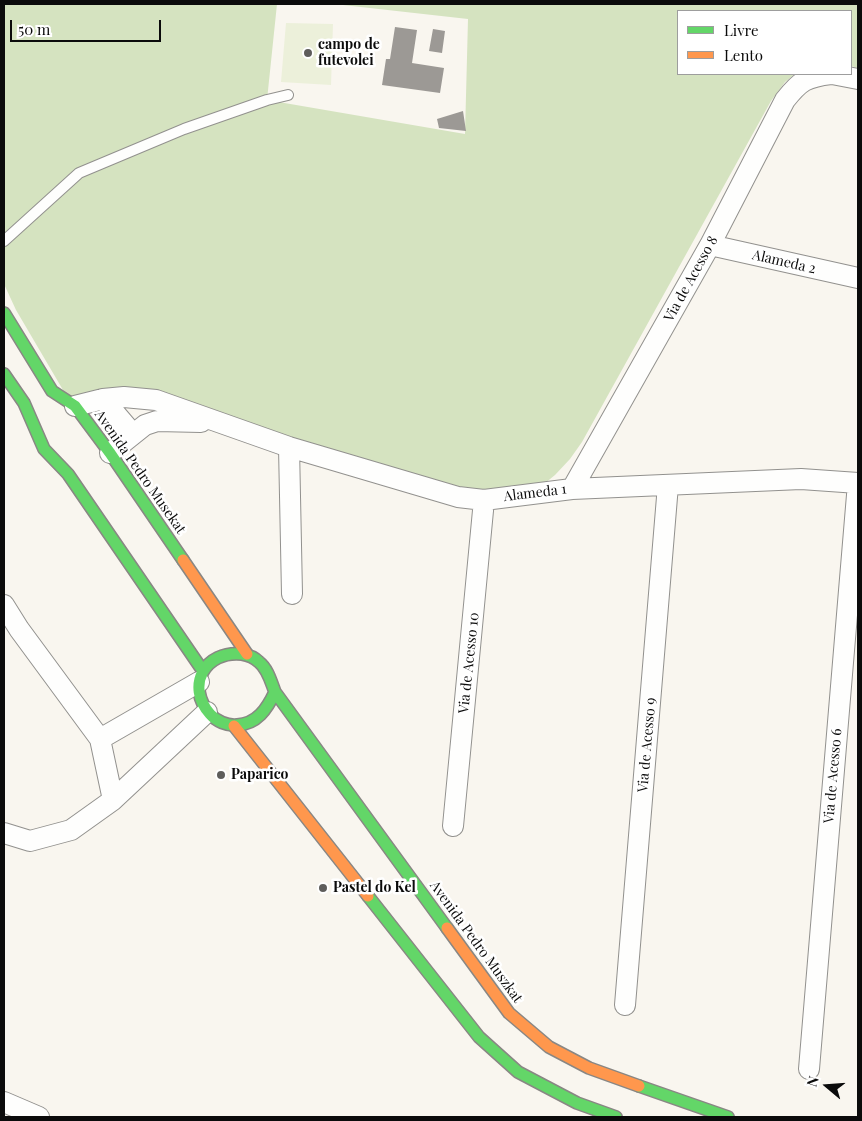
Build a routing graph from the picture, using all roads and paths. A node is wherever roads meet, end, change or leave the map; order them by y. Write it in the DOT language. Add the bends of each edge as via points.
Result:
graph roads {
  1 [pos="822,75"];
  2 [pos="832,75"];
  3 [pos="858,79"];
  4 [pos="288,95"];
  5 [pos="4,242"];
  6 [pos="710,246"];
  7 [pos="858,278"];
  8 [pos="4,313"];
  9 [pos="4,374"];
  10 [pos="103,399"];
  11 [pos="67,410"];
  12 [pos="223,423"];
  13 [pos="48,424"];
  14 [pos="132,433"];
  15 [pos="289,447"];
  16 [pos="44,449"];
  17 [pos="110,453"];
  18 [pos="858,483"];
  19 [pos="668,485"];
  20 [pos="572,489"];
  21 [pos="484,500"];
  22 [pos="292,594"];
  23 [pos="4,605"];
  24 [pos="11,627"];
  25 [pos="247,654"];
  26 [pos="201,676"];
  27 [pos="275,692"];
  28 [pos="207,712"];
  29 [pos="234,726"];
  30 [pos="100,739"];
  31 [pos="113,800"];
  32 [pos="453,826"];
  33 [pos="4,833"];
  34 [pos="626,1005"];
  35 [pos="809,1069"];
  36 [pos="4,1102"];
  37 [pos="39,1117"];
  38 [pos="616,1117"];
  39 [pos="728,1117"];
  1 -- 6 [label="street, Via de Acesso 8" via="797,85 785,100"];
  2 -- 3 [label="street"];
  4 -- 5 [label="lane" via="184,130 79,173"];
  6 -- 7 [label="street, Alameda 2"];
  6 -- 20 [label="street, Via de Acesso 8"];
  8 -- 11 [label="street, Avenida Pedro Musekat"];
  9 -- 16 [label="street" via="24,403"];
  10 -- 11 [label="street, Alameda 1"];
  10 -- 12 [label="street, Alameda 1" via="156,400"];
  10 -- 14 [label="street"];
  11 -- 17 [label="street, Avenida Pedro Musekat"];
  12 -- 14 [label="street, Alameda 1" via="157,421"];
  12 -- 15 [label="street, Alameda 1"];
  13 -- 16 [label="street" via="44,430"];
  14 -- 17 [label="street, Alameda 1"];
  15 -- 21 [label="street, Alameda 1" via="458,497"];
  15 -- 22 [label="street"];
  16 -- 26 [label="street" via="68,474"];
  17 -- 25 [label="street, Avenida Pedro Musekat"];
  18 -- 19 [label="street, Alameda 1" via="801,479"];
  18 -- 35 [label="street, Via de Acesso 6"];
  19 -- 20 [label="street, Alameda 1"];
  19 -- 34 [label="street, Via de Acesso 9"];
  20 -- 21 [label="street, Alameda 1"];
  21 -- 32 [label="street, Via de Acesso 10"];
  23 -- 24 [label="street"];
  24 -- 30 [label="street"];
  25 -- 26 [label="street" via="226,653 217,657"];
  25 -- 27 [label="street" via="264,666"];
  26 -- 28 [label="street" via="199,693"];
  26 -- 30 [label="street"];
  27 -- 29 [label="street" via="254,721"];
  27 -- 39 [label="street, Avenida Pedro Muszkat" via="509,1013 549,1047 589,1068"];
  28 -- 29 [label="street" via="214,719"];
  28 -- 31 [label="street"];
  29 -- 38 [label="street" via="479,1037 518,1072 577,1104"];
  30 -- 31 [label="street"];
  31 -- 33 [label="street" via="71,830 30,841"];
  36 -- 37 [label="street"];
}
